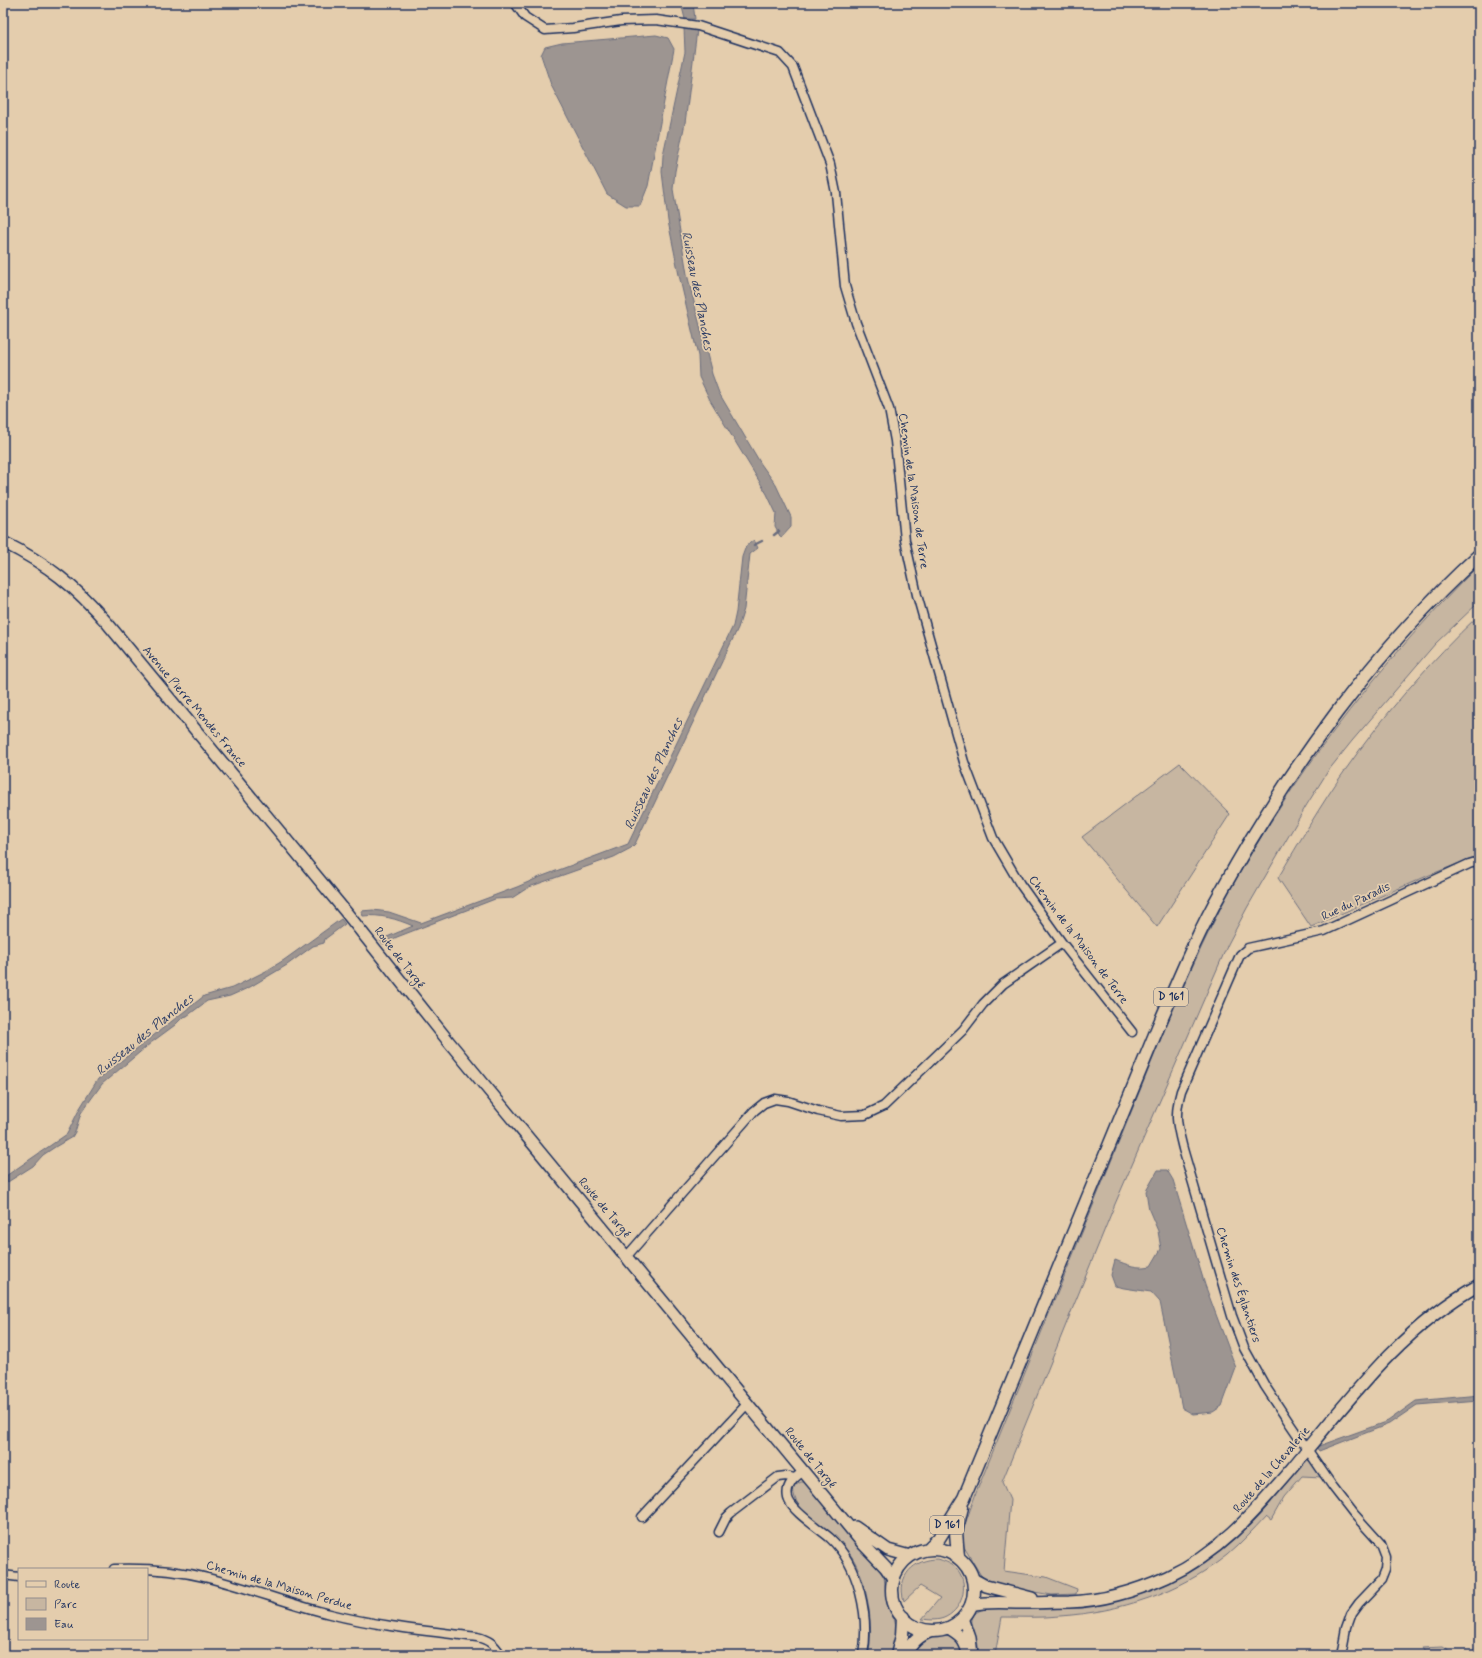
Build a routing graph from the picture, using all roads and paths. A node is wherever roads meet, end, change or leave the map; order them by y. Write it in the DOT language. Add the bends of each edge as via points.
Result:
graph roads {
  1 [pos="515,3"];
  2 [pos="3,542"];
  3 [pos="1479,555"];
  4 [pos="1479,861"];
  5 [pos="345,912"];
  6 [pos="1062,943"];
  7 [pos="1240,955"];
  8 [pos="1132,1032"];
  9 [pos="627,1256"];
  10 [pos="1479,1285"];
  11 [pos="748,1403"];
  12 [pos="1308,1449"];
  13 [pos="804,1471"];
  14 [pos="794,1478"];
  15 [pos="964,1498"];
  16 [pos="642,1517"];
  17 [pos="845,1520"];
  18 [pos="719,1532"];
  19 [pos="928,1549"];
  20 [pos="910,1556"];
  21 [pos="958,1557"];
  22 [pos="148,1569"];
  23 [pos="3,1575"];
  24 [pos="18,1577"];
  25 [pos="973,1579"];
  26 [pos="894,1580"];
  27 [pos="1046,1602"];
  28 [pos="971,1606"];
  29 [pos="903,1617"];
  30 [pos="963,1618"];
  31 [pos="947,1628"];
  32 [pos="931,1630"];
  33 [pos="501,1655"];
  34 [pos="863,1655"];
  35 [pos="897,1655"];
  36 [pos="904,1655"];
  37 [pos="968,1655"];
  38 [pos="972,1655"];
  39 [pos="1342,1655"];
  1 -- 6 [label="street, Chemin de la Maison de Terre" via="525,17 545,30 621,21 656,20 698,26 780,54 793,68 830,164 836,193 844,286 889,409 895,441 905,540 917,595 964,762 993,838 1020,884"];
  2 -- 5 [label="street, Avenue Pierre Mendes France" via="46,566 87,600"];
  3 -- 15 [label="main road, D 161" via="1412,623 1354,690 1280,793 1221,891 1158,1027"];
  4 -- 7 [label="street, Rue du Paradis" via="1324,931 1248,948"];
  5 -- 9 [label="street, Route de Targé"];
  6 -- 8 [label="street, Chemin de la Maison de Terre"];
  6 -- 9 [label="street" via="1004,984 983,1004 963,1030 884,1106 865,1115 841,1116 788,1101 775,1099 764,1103 754,1111"];
  7 -- 12 [label="street, Chemin des Églantiers" via="1181,1091 1176,1108 1177,1126 1232,1316 1244,1348 1265,1386"];
  9 -- 11 [label="street, Route de Targé"];
  10 -- 12 [label="street, Route de la Chevalerie" via="1432,1316 1392,1352"];
  11 -- 13 [label="street, Route de Targé"];
  11 -- 16 [label="street"];
  12 -- 27 [label="street, Route de la Chevalerie" via="1243,1524 1213,1551 1182,1570 1146,1586 1108,1597"];
  12 -- 39 [label="street, Chemin des Églantiers" via="1338,1492 1381,1544 1386,1557 1381,1580 1351,1614"];
  13 -- 14 [label="street"];
  13 -- 17 [label="street, Route de Targé"];
  14 -- 18 [label="street" via="786,1476 770,1483 726,1518"];
  14 -- 34 [label="street" via="788,1498 792,1505 841,1550 858,1582 866,1623"];
  15 -- 19 [label="main road, D 161" via="939,1538"];
  15 -- 21 [label="main road, D 161" via="956,1532"];
  17 -- 20 [label="street, Route de Targé" via="888,1550"];
  17 -- 26 [label="street, Route de Targé"];
  19 -- 20 [label="main road"];
  19 -- 21 [label="main road" via="944,1551"];
  20 -- 26 [label="main road" via="900,1567"];
  21 -- 25 [label="main road"];
  22 -- 33 [label="street, Chemin de la Maison Perdue" via="207,1578 331,1615 477,1637 489,1640"];
  23 -- 24 [label="street"];
  25 -- 27 [label="street, Route de la Chevalerie" via="986,1586"];
  25 -- 28 [label="main road"];
  26 -- 29 [label="main road" via="896,1606"];
  27 -- 28 [label="street, Route de la Chevalerie" via="985,1602"];
  28 -- 30 [label="main road"];
  29 -- 32 [label="main road" via="921,1629"];
  29 -- 35 [label="main road"];
  30 -- 31 [label="main road"];
  30 -- 38 [label="street" via="970,1638"];
  31 -- 32 [label="main road"];
  31 -- 37 [label="street" via="959,1635 966,1645"];
  32 -- 36 [label="main road" via="921,1634"];
}
